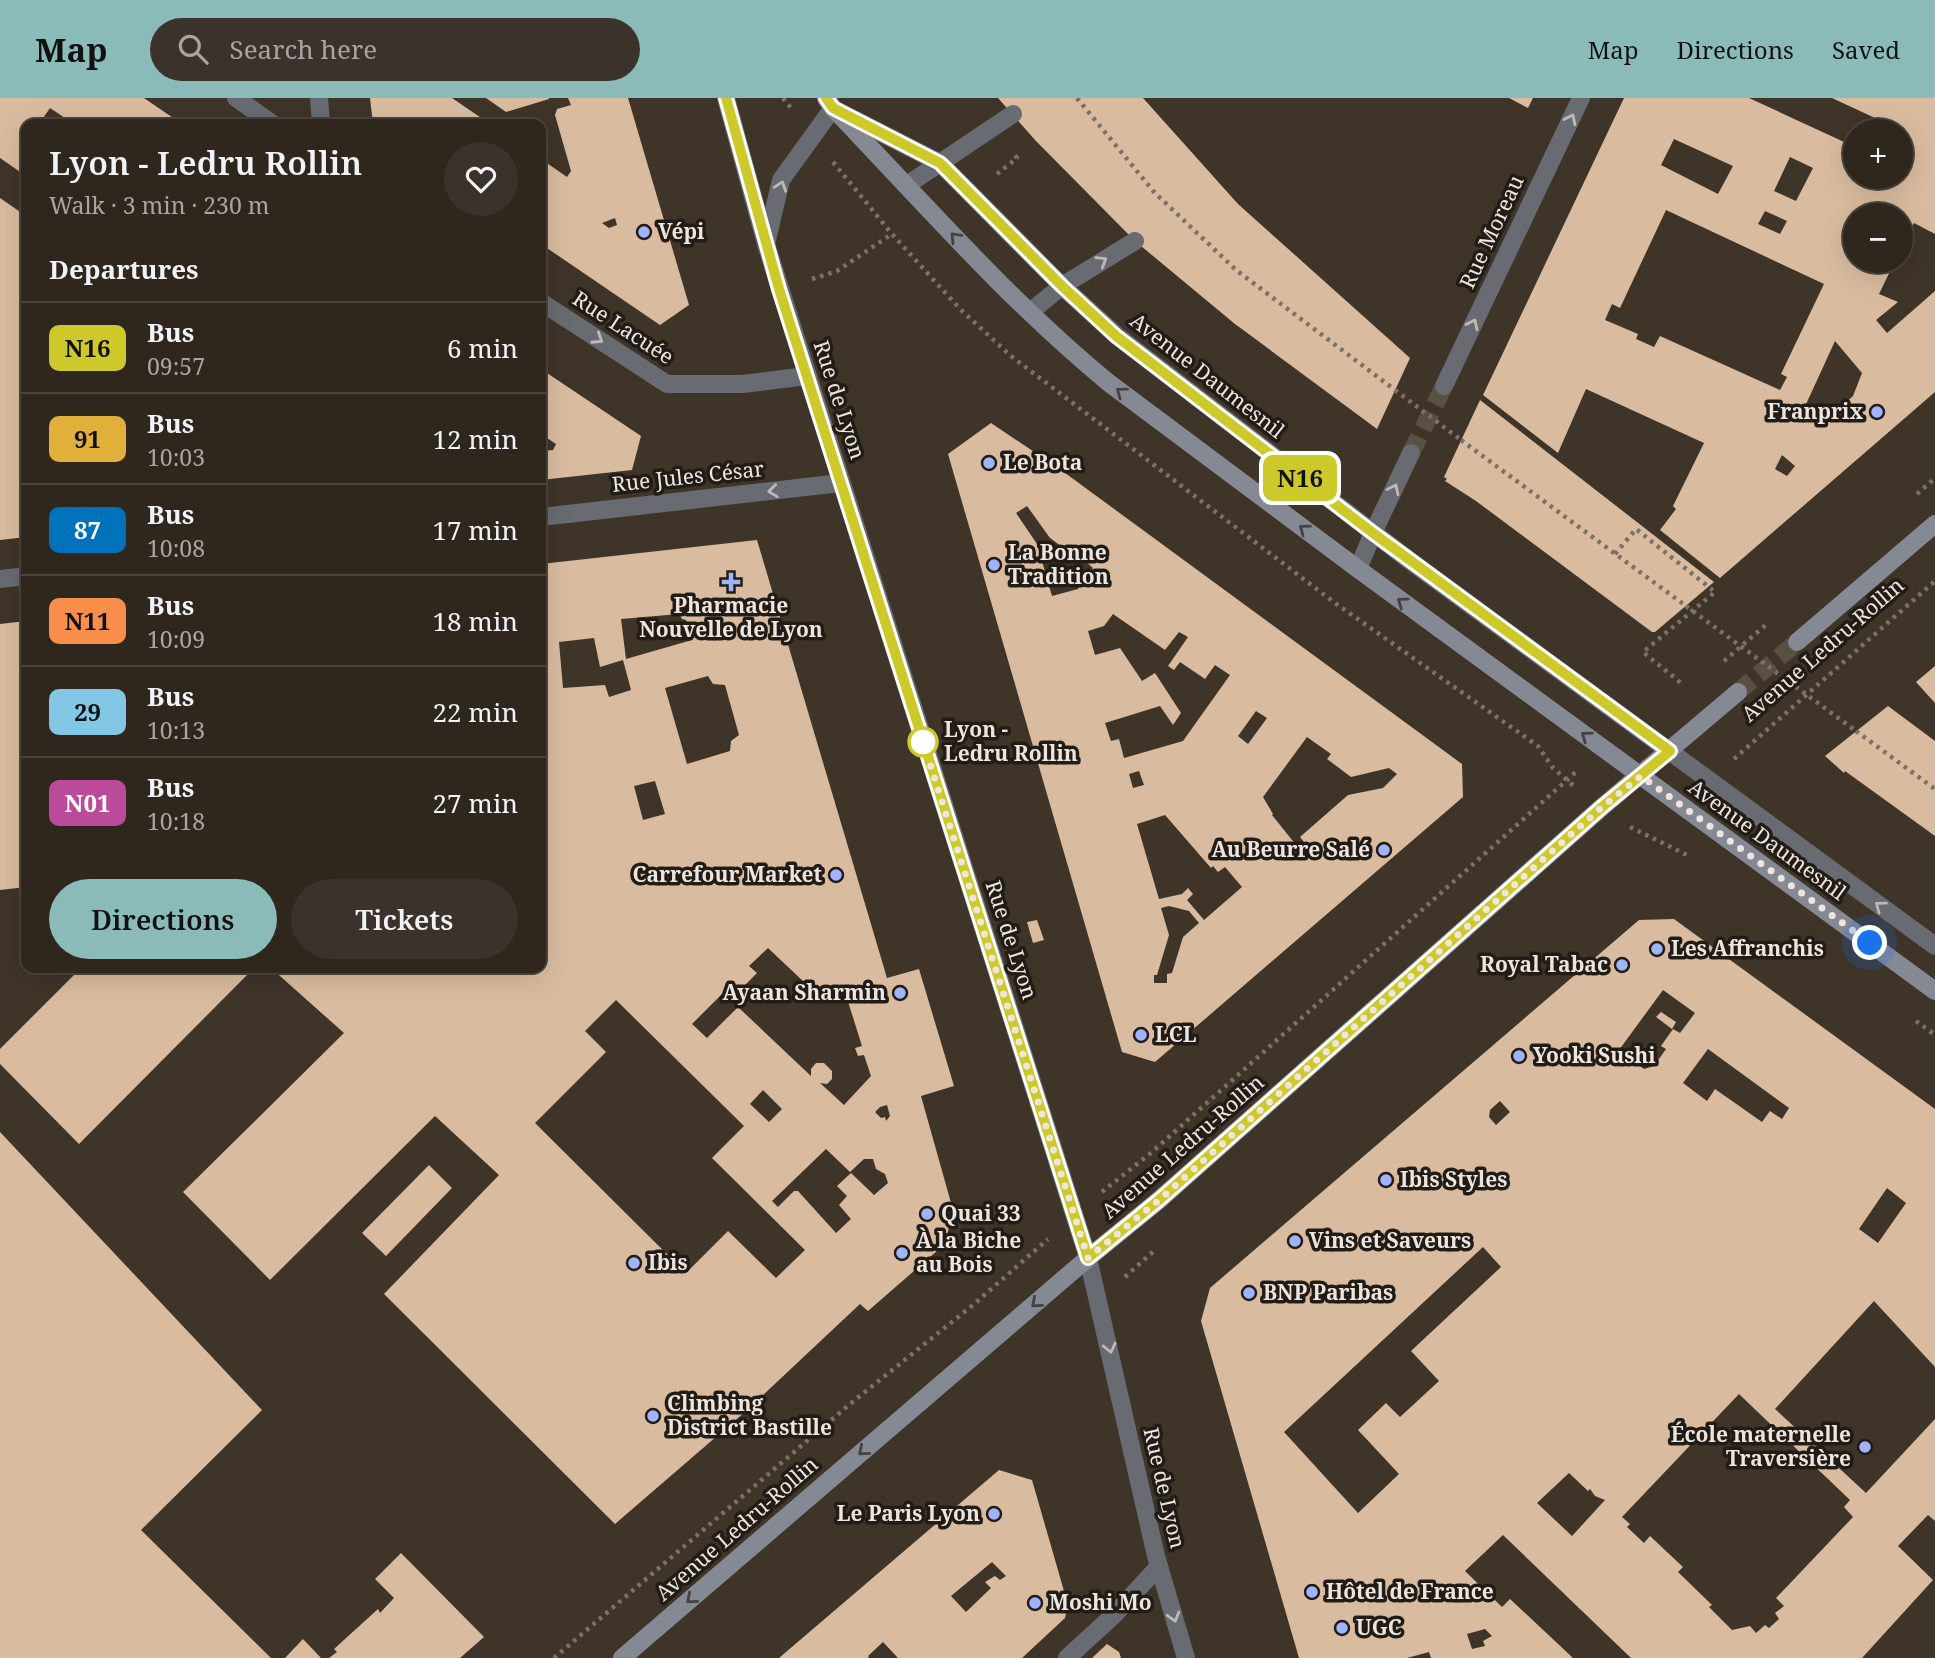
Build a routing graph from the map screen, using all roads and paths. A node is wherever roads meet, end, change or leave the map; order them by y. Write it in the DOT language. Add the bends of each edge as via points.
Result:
graph roads {
  1 [pos="236,98"];
  2 [pos="319,98"];
  3 [pos="726,98"];
  4 [pos="1077,98"];
  5 [pos="1581,98"];
  6 [pos="831,102"];
  7 [pos="1013,114"];
  8 [pos="266,119"];
  9 [pos="321,119"];
  10 [pos="812,137"];
  11 [pos="940,163"];
  12 [pos="907,185"];
  13 [pos="892,234"];
  14 [pos="1135,241"];
  15 [pos="766,244"];
  16 [pos="837,271"];
  17 [pos="1062,286"];
  18 [pos="546,305"];
  19 [pos="1030,312"];
  20 [pos="807,376"];
  21 [pos="1444,386"];
  22 [pos="1411,453"];
  23 [pos="841,482"];
  24 [pos="546,516"];
  25 [pos="1935,524"];
  26 [pos="1373,533"];
  27 [pos="1615,554"];
  28 [pos="1358,569"];
  29 [pos="21,577"];
  30 [pos="0,579"];
  31 [pos="1935,581"];
  32 [pos="1797,642"];
  33 [pos="1681,683"];
  34 [pos="1738,692"];
  35 [pos="1670,751"];
  36 [pos="1741,753"];
  37 [pos="1553,768"];
  38 [pos="1641,776"];
  39 [pos="1935,789"];
  40 [pos="1935,946"];
  41 [pos="1935,991"];
  42 [pos="1157,1249"];
  43 [pos="1088,1258"];
  44 [pos="1098,1301"];
  45 [pos="1159,1566"];
  46 [pos="622,1658"];
  47 [pos="1067,1658"];
  48 [pos="1185,1658"];
  1 -- 8 [label="street"];
  2 -- 9 [label="street"];
  3 -- 15 [label="street, Rue de Lyon"];
  4 -- 27 [label="path, bridge" via="1154,192 1236,270"];
  21 -- 5 [label="street, Rue Moreau, one-way"];
  6 -- 10 [label="street"];
  6 -- 11 [label="street, Avenue Daumesnil"];
  6 -- 12 [label="main road, Avenue Daumesnil"];
  7 -- 11 [label="street"];
  10 -- 13 [label="path"];
  15 -- 10 [label="street, one-way" via="781,180"];
  11 -- 12 [label="street"];
  11 -- 17 [label="street, Avenue Daumesnil"];
  19 -- 12 [label="main road, Avenue Daumesnil, one-way"];
  13 -- 16 [label="path"];
  13 -- 37 [label="path" via="960,309 1011,356 1335,603 1538,746"];
  17 -- 14 [label="street, one-way"];
  15 -- 20 [label="street, Rue de Lyon"];
  17 -- 19 [label="street"];
  17 -- 26 [label="street, Avenue Daumesnil" via="1116,336"];
  18 -- 20 [label="street, Rue Lacuée, one-way" via="667,384 743,384"];
  28 -- 19 [label="main road, Avenue Daumesnil, one-way" via="1110,383"];
  20 -- 23 [label="street, Rue de Lyon"];
  26 -- 22 [label="street, one-way"];
  23 -- 24 [label="street, Rue Jules César, one-way"];
  23 -- 43 [label="street, Rue de Lyon"];
  25 -- 32 [label="main road, Avenue Ledru-Rollin"];
  26 -- 28 [label="street"];
  26 -- 35 [label="street, Avenue Daumesnil"];
  27 -- 33 [label="path" via="1636,529 1715,592 1643,652"];
  27 -- 39 [label="path, bridge"];
  38 -- 28 [label="main road, Avenue Daumesnil, one-way"];
  29 -- 30 [label="street"];
  31 -- 36 [label="path, Avenue Ledru-Rollin"];
  34 -- 35 [label="main road, Avenue Ledru-Rollin"];
  35 -- 38 [label="main road, Avenue Ledru-Rollin"];
  40 -- 35 [label="street, Avenue Daumesnil, one-way"];
  38 -- 41 [label="main road, Avenue Daumesnil"];
  38 -- 43 [label="main road, Avenue Ledru-Rollin"];
  42 -- 44 [label="path"];
  43 -- 44 [label="street, Rue de Lyon"];
  43 -- 46 [label="main road, Avenue Ledru-Rollin, one-way"];
  44 -- 45 [label="street, Rue de Lyon, one-way"];
  45 -- 47 [label="street"];
  45 -- 48 [label="street, Rue de Lyon, one-way"];
}
